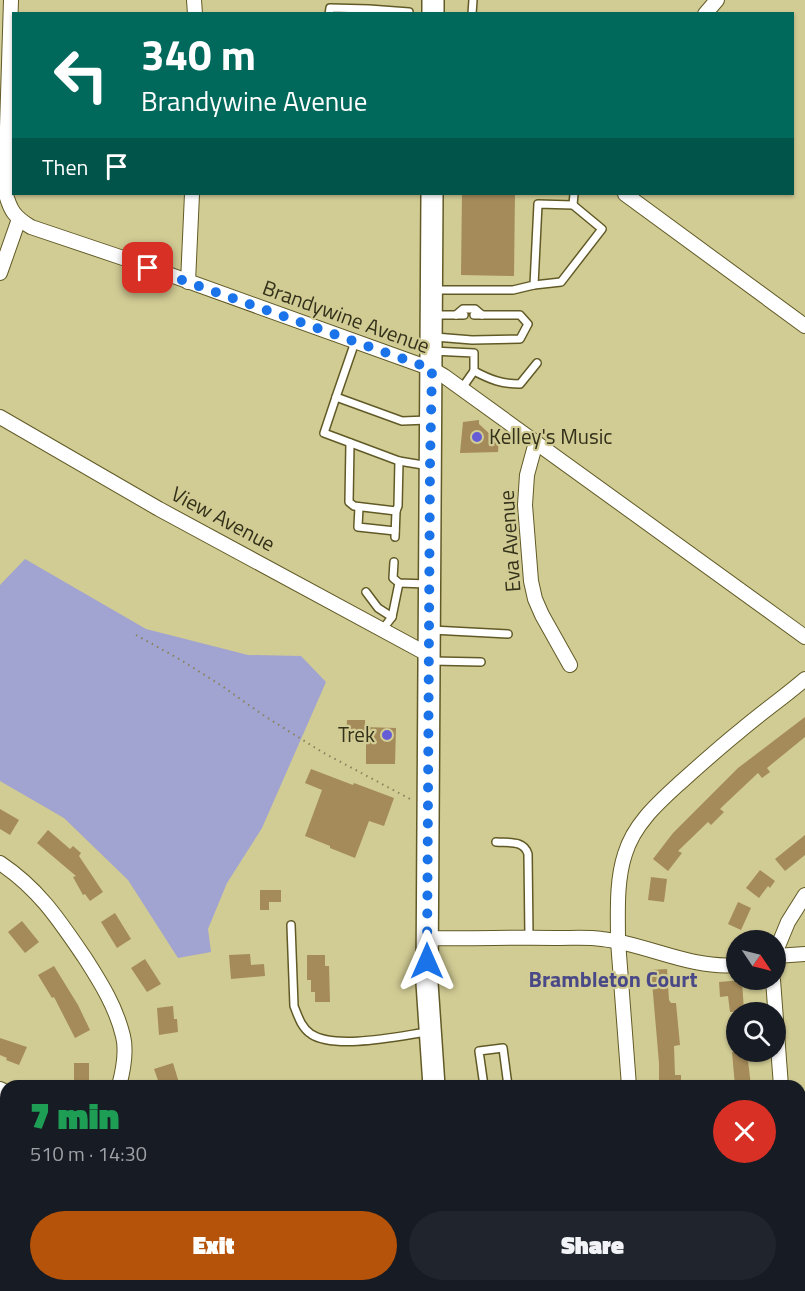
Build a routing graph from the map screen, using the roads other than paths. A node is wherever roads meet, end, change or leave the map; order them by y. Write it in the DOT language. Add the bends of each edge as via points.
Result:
graph roads {
  1 [pos="11,0"];
  2 [pos="717,0"];
  3 [pos="329,12"];
  4 [pos="409,12"];
  5 [pos="707,12"];
  6 [pos="192,195"];
  7 [pos="432,195"];
  8 [pos="574,195"];
  9 [pos="626,195"];
  10 [pos="573,205"];
  11 [pos="19,219"];
  12 [pos="0,273"];
  13 [pos="188,282"];
  14 [pos="534,285"];
  15 [pos="432,290"];
  16 [pos="432,315"];
  17 [pos="805,326"];
  18 [pos="355,342"];
  19 [pos="432,352"];
  20 [pos="537,363"];
  21 [pos="474,371"];
  22 [pos="462,388"];
  23 [pos="336,397"];
  24 [pos="0,417"];
  25 [pos="431,420"];
  26 [pos="536,442"];
  27 [pos="350,443"];
  28 [pos="399,461"];
  29 [pos="430,466"];
  30 [pos="359,507"];
  31 [pos="396,511"];
  32 [pos="394,562"];
  33 [pos="399,583"];
  34 [pos="429,584"];
  35 [pos="366,592"];
  36 [pos="392,617"];
  37 [pos="382,630"];
  38 [pos="429,630"];
  39 [pos="508,634"];
  40 [pos="805,637"];
  41 [pos="429,658"];
  42 [pos="481,662"];
  43 [pos="570,665"];
  44 [pos="805,679"];
  45 [pos="496,842"];
  46 [pos="0,863"];
  47 [pos="805,895"];
  48 [pos="291,925"];
  49 [pos="785,930"];
  50 [pos="529,937"];
  51 [pos="427,938"];
  52 [pos="618,941"];
  53 [pos="805,954"];
  54 [pos="786,955"];
  55 [pos="726,965"];
  56 [pos="773,990"];
  57 [pos="430,1032"];
  58 [pos="119,1080"];
  59 [pos="434,1080"];
  60 [pos="483,1080"];
  61 [pos="507,1080"];
  62 [pos="629,1080"];
  63 [pos="780,1080"];
  1 -- 11 [label="street" via="5,191"];
  2 -- 5 [label="street"];
  3 -- 4 [label="lane" via="330,8"];
  6 -- 13 [label="street"];
  7 -- 15 [label="main road"];
  8 -- 10 [label="lane"];
  9 -- 17 [label="street"];
  10 -- 14 [label="lane" via="538,204"];
  10 -- 14 [label="lane" via="602,229 561,282"];
  11 -- 12 [label="street"];
  11 -- 13 [label="street, Brandywine Avenue" via="31,227"];
  13 -- 18 [label="street, Brandywine Avenue"];
  14 -- 15 [label="lane" via="513,290"];
  15 -- 16 [label="main road"];
  16 -- 19 [label="main road"];
  16 -- 19 [label="lane" via="460,315 463,309 476,309 478,315 520,315 528,324 520,339 472,340"];
  18 -- 19 [label="street, Brandywine Avenue"];
  18 -- 23 [label="lane"];
  19 -- 21 [label="lane" via="474,353"];
  19 -- 22 [label="street, Brandywine Avenue" via="444,375"];
  19 -- 25 [label="main road"];
  20 -- 21 [label="lane" via="520,384 504,384"];
  21 -- 22 [label="lane"];
  22 -- 26 [label="street, Brandywine Avenue"];
  23 -- 25 [label="lane" via="402,421"];
  23 -- 27 [label="lane" via="324,433"];
  24 -- 37 [label="street, View Avenue"];
  25 -- 29 [label="main road"];
  26 -- 40 [label="street, Brandywine Avenue"];
  26 -- 43 [label="street, Eva Avenue" via="526,475 531,581 542,615"];
  27 -- 28 [label="lane"];
  27 -- 30 [label="lane" via="349,502"];
  28 -- 29 [label="lane"];
  28 -- 31 [label="lane"];
  29 -- 34 [label="main road"];
  30 -- 31 [label="lane"];
  30 -- 31 [label="lane" via="358,527 395,534"];
  32 -- 33 [label="lane" via="393,578"];
  33 -- 34 [label="lane"];
  33 -- 36 [label="lane"];
  34 -- 38 [label="main road"];
  35 -- 36 [label="lane" via="378,608"];
  36 -- 37 [label="lane"];
  37 -- 41 [label="street, View Avenue"];
  38 -- 39 [label="lane"];
  38 -- 41 [label="main road"];
  41 -- 42 [label="lane"];
  41 -- 51 [label="main road"];
  44 -- 52 [label="street" via="705,760 641,823 624,854"];
  45 -- 50 [label="lane" via="519,843 527,849"];
  46 -- 58 [label="street" via="49,906 104,988 124,1038"];
  47 -- 49 [label="street"];
  48 -- 57 [label="lane" via="294,1006 310,1034 349,1042"];
  50 -- 51 [label="street"];
  50 -- 52 [label="street"];
  51 -- 57 [label="main road"];
  52 -- 55 [label="street" via="693,962"];
  52 -- 62 [label="street"];
  53 -- 54 [label="street"];
  56 -- 63 [label="street"];
  57 -- 59 [label="main road"];
  60 -- 61 [label="lane" via="479,1051 503,1048"];
}
